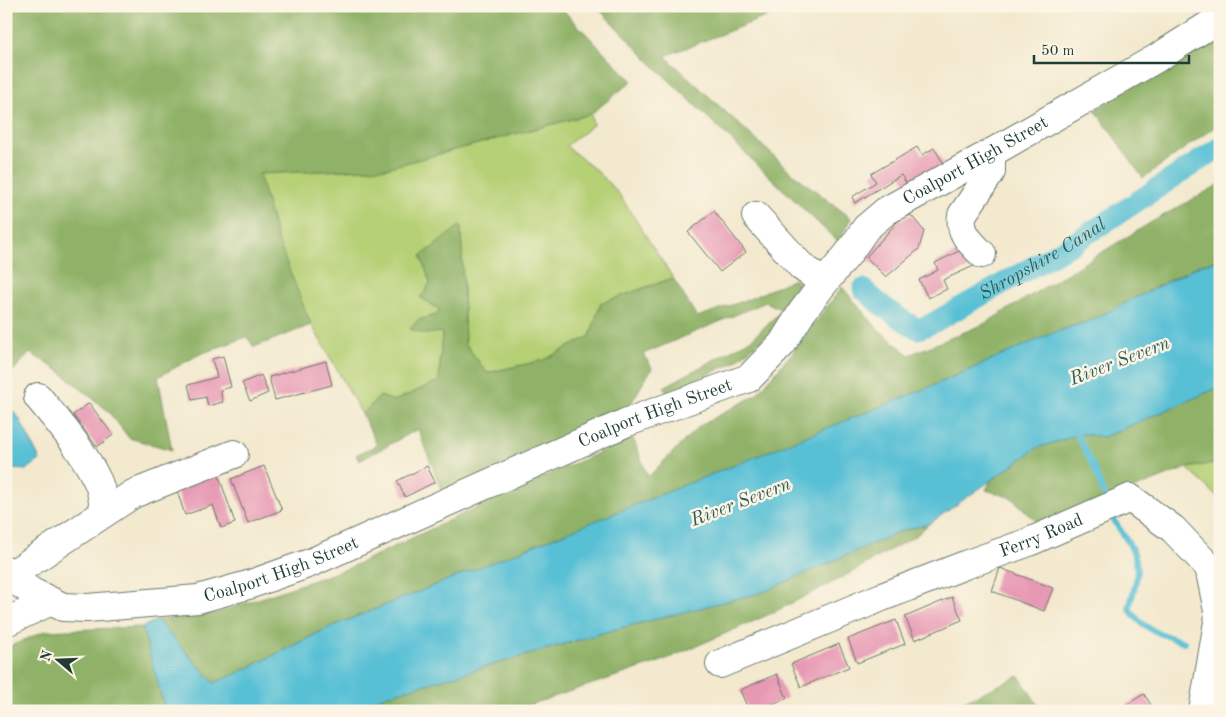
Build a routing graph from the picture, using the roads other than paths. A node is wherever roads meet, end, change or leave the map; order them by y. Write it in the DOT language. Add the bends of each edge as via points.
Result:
graph roads {
  1 [pos="1220,18"];
  2 [pos="991,153"];
  3 [pos="756,216"];
  4 [pos="982,254"];
  5 [pos="824,283"];
  6 [pos="38,397"];
  7 [pos="234,454"];
  8 [pos="105,512"];
  9 [pos="8,576"];
  10 [pos="50,602"];
  11 [pos="6,622"];
  12 [pos="720,664"];
  13 [pos="1203,711"];
  1 -- 2 [label="street, Coalport High Street"];
  2 -- 4 [label="street" via="991,172 962,215 960,224 964,234"];
  2 -- 5 [label="street, Coalport High Street" via="886,210 866,228"];
  3 -- 5 [label="street" via="802,267"];
  5 -- 10 [label="street, Coalport High Street" via="782,344 749,378 625,423 310,563 248,585 198,598 87,608 63,607"];
  6 -- 8 [label="street" via="89,465"];
  7 -- 8 [label="street" via="133,494"];
  8 -- 9 [label="street"];
  9 -- 10 [label="street, Coalport High Street"];
  10 -- 11 [label="street"];
  12 -- 13 [label="street, Ferry Road" via="882,597 1029,542 1130,498 1173,529 1208,567 1219,616"];
}
